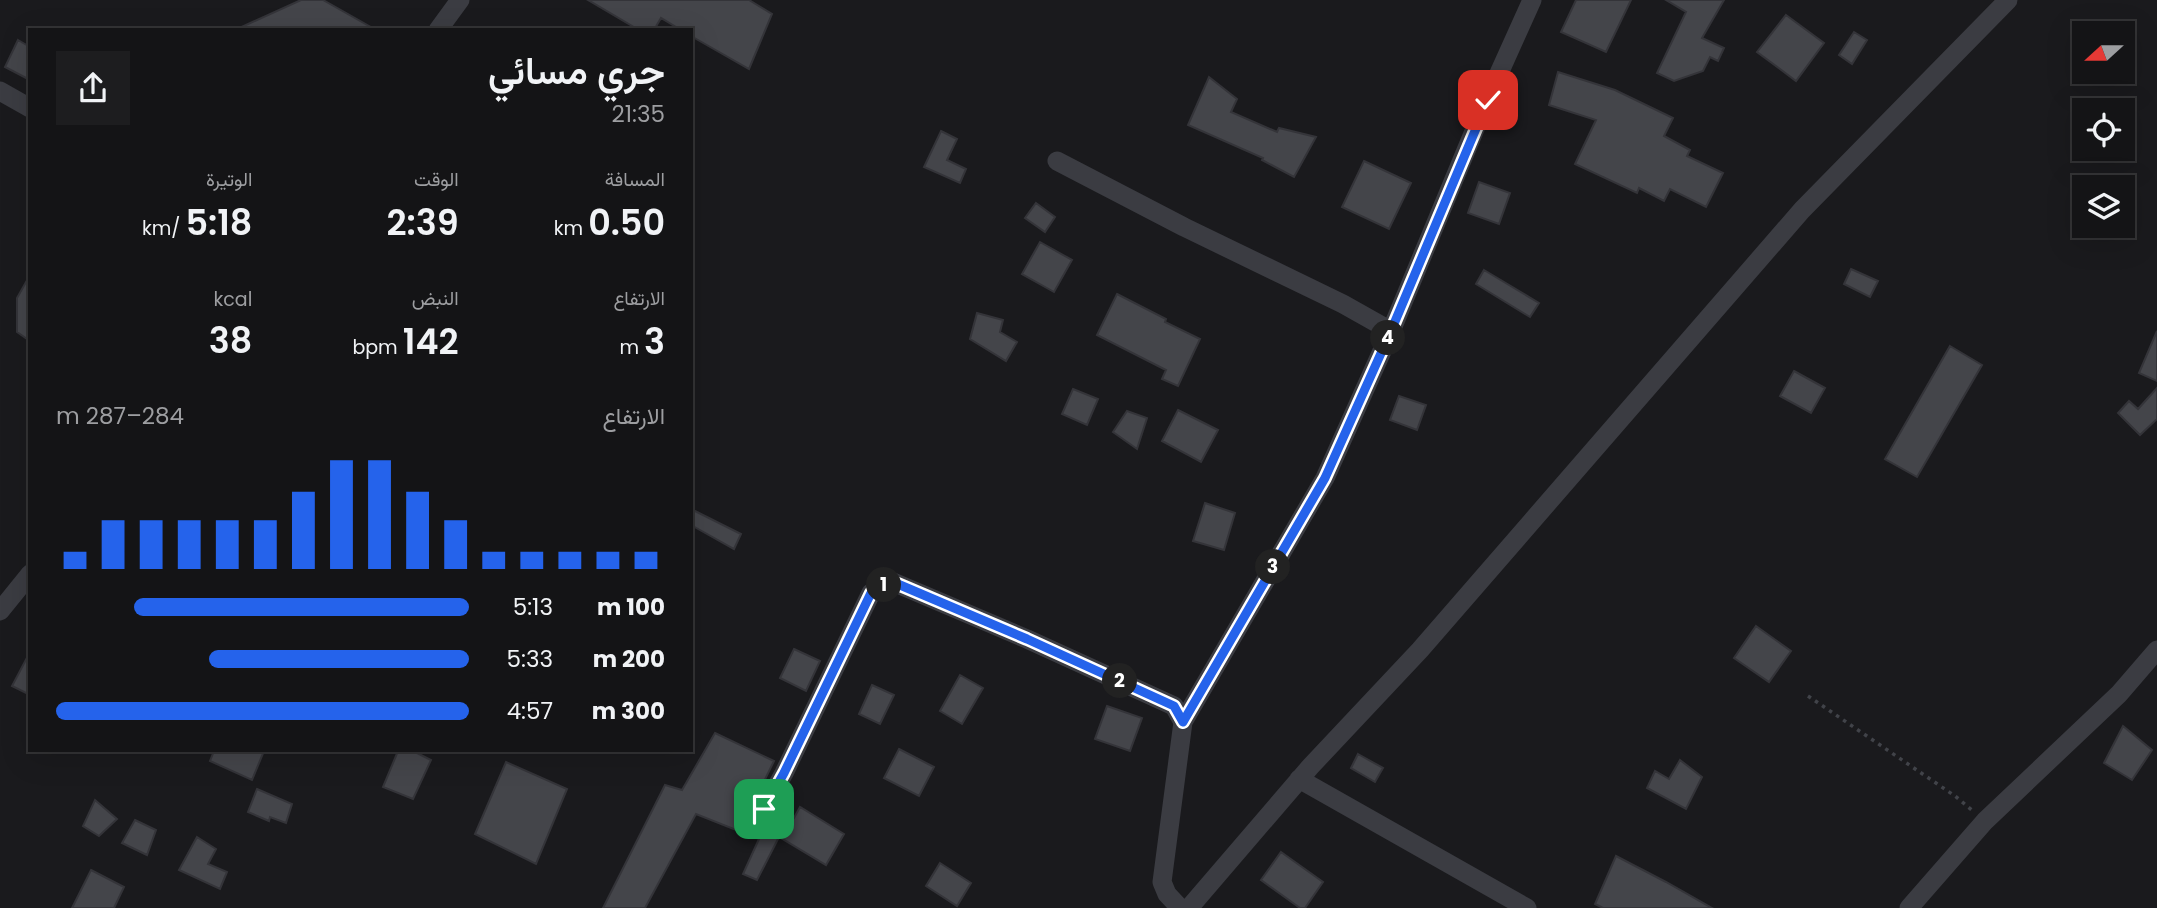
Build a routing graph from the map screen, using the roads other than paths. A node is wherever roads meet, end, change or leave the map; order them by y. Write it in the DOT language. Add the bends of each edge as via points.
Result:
graph roads {
  1 [pos="460,0"];
  2 [pos="1532,0"];
  3 [pos="2008,0"];
  4 [pos="439,28"];
  5 [pos="0,91"];
  6 [pos="28,107"];
  7 [pos="1057,160"];
  8 [pos="1391,331"];
  9 [pos="28,576"];
  10 [pos="0,611"];
  11 [pos="2157,650"];
  12 [pos="1183,722"];
  13 [pos="1299,779"];
  14 [pos="764,809"];
  15 [pos="1180,908"];
  16 [pos="1189,908"];
  17 [pos="1527,908"];
  18 [pos="1909,908"];
  1 -- 4 [label="street"];
  2 -- 8 [label="street"];
  3 -- 13 [label="street" via="1802,209 1419,650"];
  5 -- 6 [label="street"];
  7 -- 8 [label="street"];
  8 -- 12 [label="street" via="1325,478"];
  9 -- 10 [label="street"];
  11 -- 18 [label="street" via="2119,694 1985,821"];
  12 -- 14 [label="street" via="1174,706 893,582 871,593"];
  12 -- 15 [label="street" via="1162,882"];
  13 -- 16 [label="street"];
  13 -- 17 [label="street"];
}
